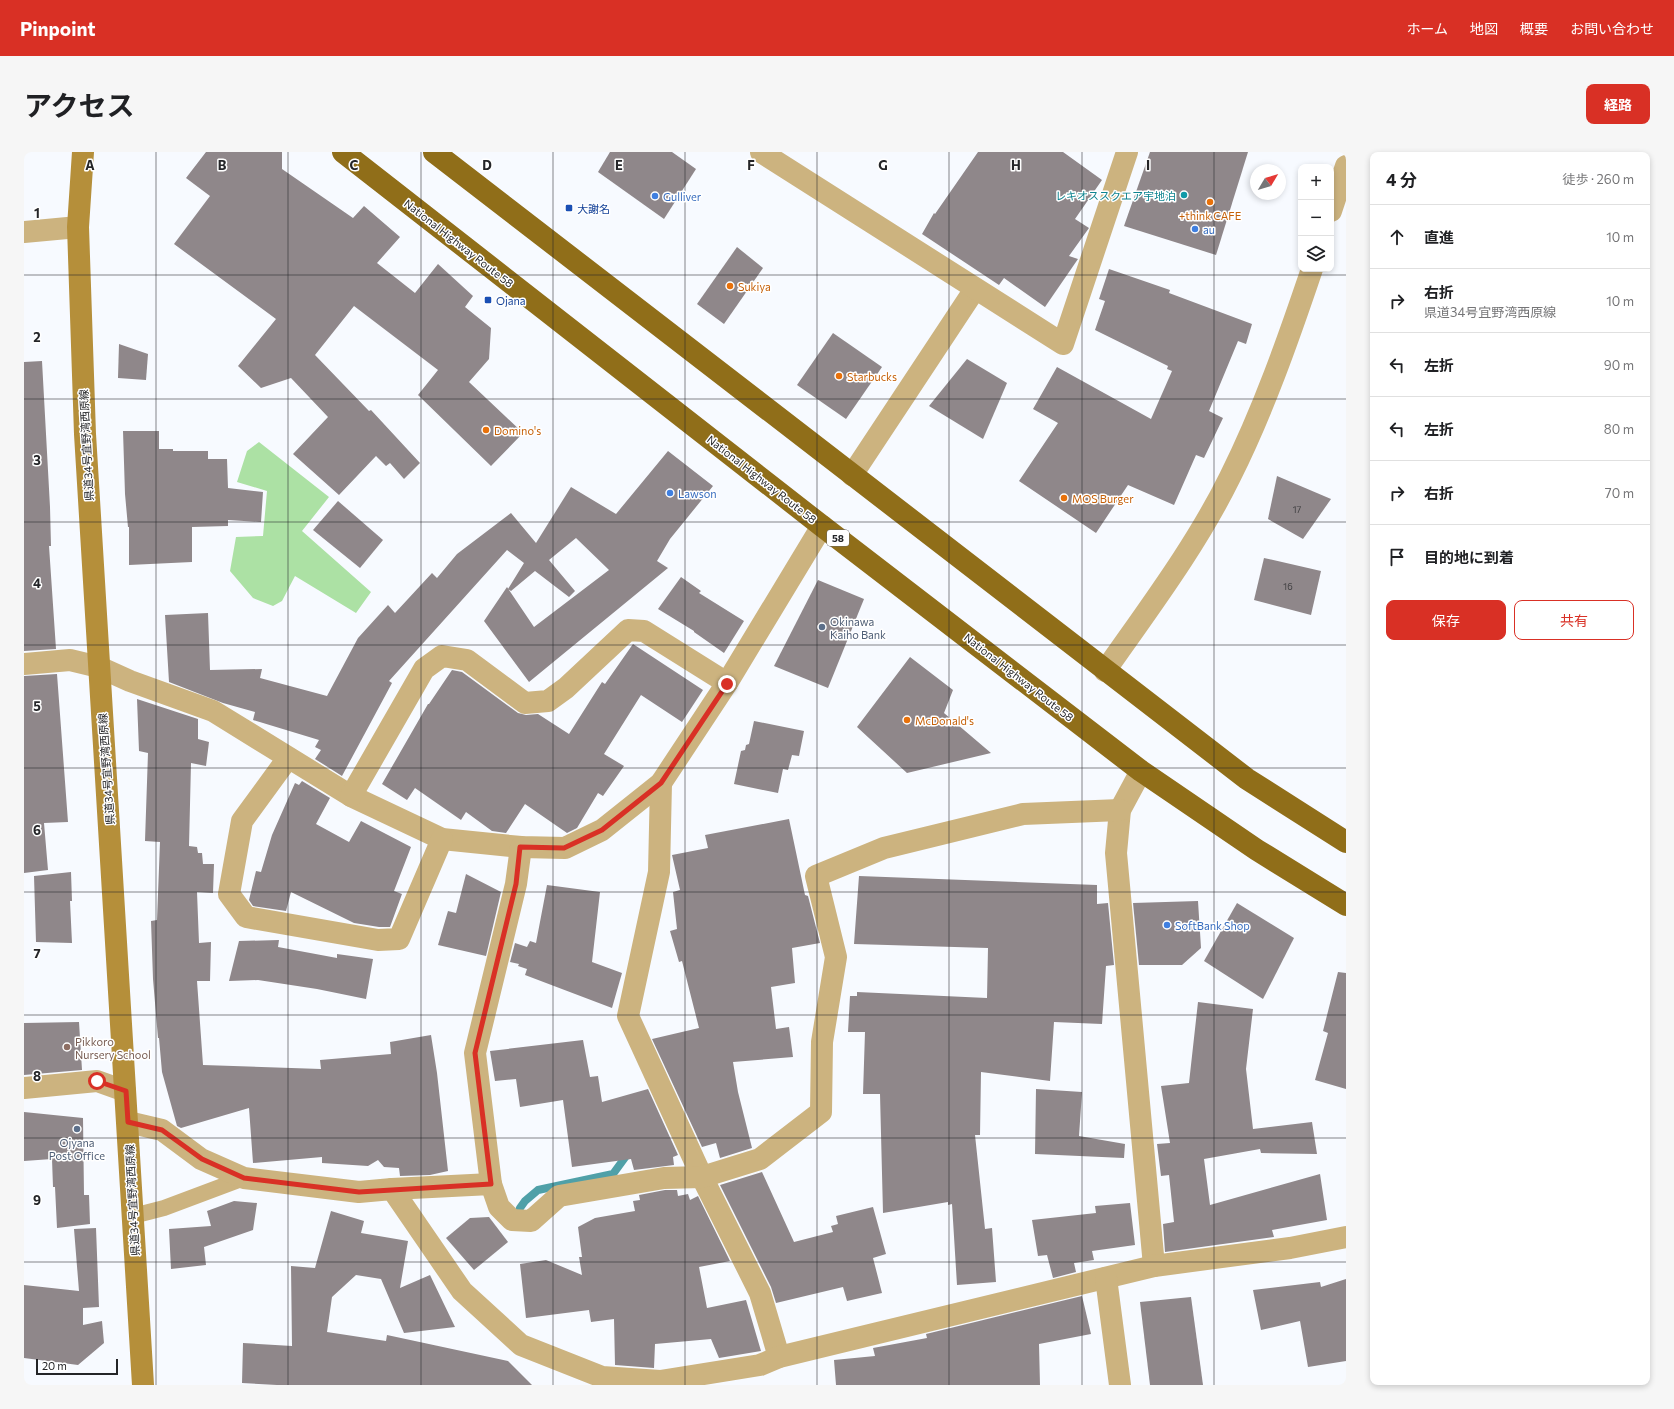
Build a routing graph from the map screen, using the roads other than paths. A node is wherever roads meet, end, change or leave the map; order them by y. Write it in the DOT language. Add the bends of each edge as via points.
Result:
graph roads {
  1 [pos="83,152"];
  2 [pos="343,152"];
  3 [pos="434,152"];
  4 [pos="761,152"];
  5 [pos="1125,153"];
  6 [pos="1346,166"];
  7 [pos="1334,202"];
  8 [pos="78,227"];
  9 [pos="24,232"];
  10 [pos="1311,272"];
  11 [pos="975,289"];
  12 [pos="852,475"];
  13 [pos="822,526"];
  14 [pos="24,664"];
  15 [pos="99,667"];
  16 [pos="1105,671"];
  17 [pos="727,684"];
  18 [pos="288,758"];
  19 [pos="1141,771"];
  20 [pos="661,783"];
  21 [pos="351,796"];
  22 [pos="1120,810"];
  23 [pos="442,839"];
  24 [pos="1346,842"];
  25 [pos="520,847"];
  26 [pos="1346,905"];
  27 [pos="24,1088"];
  28 [pos="126,1091"];
  29 [pos="128,1122"];
  30 [pos="702,1177"];
  31 [pos="244,1178"];
  32 [pos="491,1184"];
  33 [pos="392,1189"];
  34 [pos="133,1216"];
  35 [pos="1346,1237"];
  36 [pos="1154,1266"];
  37 [pos="1106,1278"];
  38 [pos="779,1357"];
  39 [pos="143,1385"];
  40 [pos="1120,1385"];
  1 -- 8 [label="main road, 県道34号宜野湾西原線"];
  2 -- 13 [label="highway, National Highway Route 58 / 58"];
  3 -- 12 [label="highway"];
  4 -- 11 [label="street"];
  5 -- 11 [label="street" via="1063,344"];
  6 -- 7 [label="street"];
  8 -- 9 [label="street"];
  8 -- 15 [label="main road, 県道34号宜野湾西原線" via="85,434"];
  10 -- 16 [label="street" via="1292,330 1230,478 1187,552"];
  11 -- 12 [label="street"];
  12 -- 16 [label="highway"];
  13 -- 17 [label="street"];
  13 -- 19 [label="highway, National Highway Route 58 / 58"];
  14 -- 15 [label="street" via="70,660"];
  15 -- 18 [label="street" via="213,711"];
  15 -- 28 [label="main road, 県道34号宜野湾西原線"];
  16 -- 24 [label="highway" via="1247,779"];
  17 -- 20 [label="street"];
  17 -- 21 [label="street" via="644,631 628,630 566,688 548,700 525,703 467,660 442,656 424,669"];
  18 -- 21 [label="street"];
  18 -- 23 [label="street" via="242,821 229,894 246,917 378,940 399,939"];
  19 -- 22 [label="street"];
  19 -- 26 [label="highway, National Highway Route 58 / 58" via="1256,850"];
  20 -- 25 [label="street" via="602,830 564,848"];
  20 -- 30 [label="street" via="659,872 628,1016"];
  21 -- 23 [label="street"];
  22 -- 30 [label="street" via="1023,814 884,848 816,876 836,957 822,1042 821,1112 760,1159"];
  22 -- 36 [label="street" via="1116,853"];
  23 -- 25 [label="street"];
  25 -- 32 [label="street" via="516,884 475,1053"];
  27 -- 28 [label="street" via="97,1081"];
  28 -- 29 [label="main road, 県道34号宜野湾西原線"];
  29 -- 31 [label="street" via="162,1130 202,1159"];
  29 -- 34 [label="main road, 県道34号宜野湾西原線"];
  30 -- 32 [label="street" via="664,1178 559,1196 531,1221 512,1220 499,1207"];
  30 -- 38 [label="street" via="760,1293"];
  31 -- 33 [label="street" via="359,1192"];
  31 -- 34 [label="lane" via="164,1208"];
  32 -- 33 [label="street"];
  33 -- 38 [label="street" via="462,1291 521,1345 602,1377 660,1381 760,1365"];
  34 -- 39 [label="main road, 県道34号宜野湾西原線"];
  35 -- 36 [label="street" via="1290,1248"];
  36 -- 37 [label="street"];
  37 -- 38 [label="street"];
  37 -- 40 [label="street"];
}
